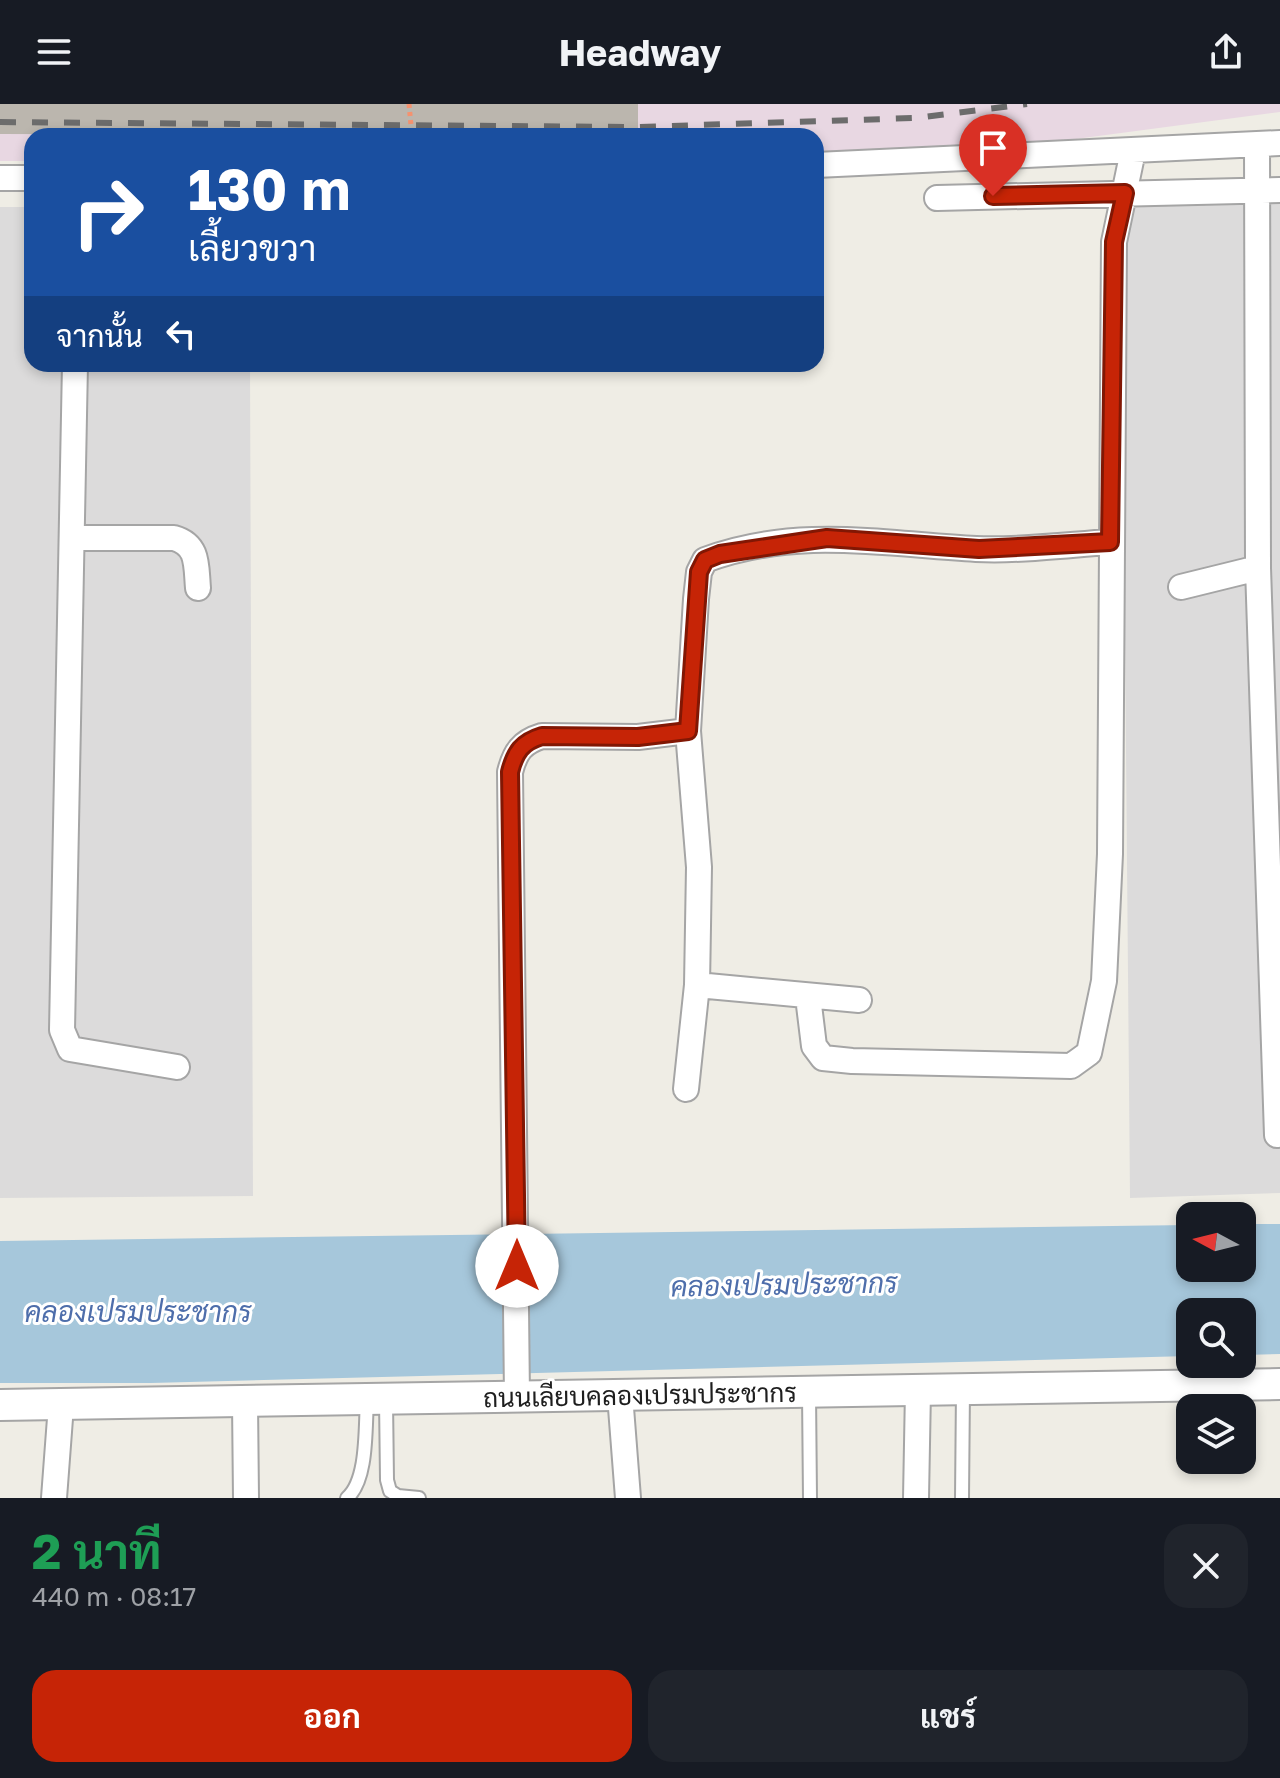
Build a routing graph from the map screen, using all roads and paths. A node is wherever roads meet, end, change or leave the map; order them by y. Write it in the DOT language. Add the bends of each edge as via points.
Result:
graph roads {
  1 [pos="409,104"];
  2 [pos="411,128"];
  3 [pos="1269,144"];
  4 [pos="1133,151"];
  5 [pos="824,165"];
  6 [pos="0,178"];
  7 [pos="24,178"];
  8 [pos="1269,190"];
  9 [pos="1125,193"];
  10 [pos="937,198"];
  11 [pos="75,372"];
  12 [pos="73,538"];
  13 [pos="1110,542"];
  14 [pos="1258,568"];
  15 [pos="1181,587"];
  16 [pos="198,588"];
  17 [pos="1271,700"];
  18 [pos="688,731"];
  19 [pos="697,985"];
  20 [pos="808,997"];
  21 [pos="859,1000"];
  22 [pos="177,1067"];
  23 [pos="686,1089"];
  24 [pos="1277,1135"];
  25 [pos="1280,1384"];
  26 [pos="963,1389"];
  27 [pos="918,1390"];
  28 [pos="517,1391"];
  29 [pos="809,1392"];
  30 [pos="620,1395"];
  31 [pos="376,1400"];
  32 [pos="245,1402"];
  33 [pos="0,1405"];
  34 [pos="61,1405"];
  35 [pos="630,1497"];
  36 [pos="54,1498"];
  37 [pos="246,1498"];
  38 [pos="347,1498"];
  39 [pos="419,1498"];
  40 [pos="810,1498"];
  41 [pos="916,1498"];
  42 [pos="962,1498"];
  1 -- 2 [label="path"];
  3 -- 4 [label="street"];
  3 -- 8 [label="street"];
  4 -- 5 [label="street"];
  4 -- 9 [label="street"];
  6 -- 7 [label="street"];
  8 -- 9 [label="street"];
  8 -- 14 [label="street"];
  9 -- 10 [label="street"];
  9 -- 13 [label="street" via="1114,242"];
  11 -- 12 [label="street"];
  12 -- 16 [label="street" via="185,541 196,557"];
  12 -- 22 [label="street" via="62,1030 70,1049"];
  13 -- 18 [label="street" via="979,549 827,538 705,560 696,599"];
  13 -- 20 [label="street" via="1110,854 1104,981 1089,1053 1071,1066 823,1058 814,1046"];
  14 -- 15 [label="street"];
  14 -- 17 [label="street"];
  17 -- 24 [label="street"];
  18 -- 19 [label="street" via="699,867"];
  18 -- 28 [label="street" via="638,737 542,736 519,748 510,772"];
  19 -- 20 [label="street"];
  19 -- 23 [label="street"];
  20 -- 21 [label="street"];
  25 -- 26 [label="street, ถนนเลียบคลองเปรมประชากร"];
  26 -- 27 [label="street, ถนนเลียบคลองเปรมประชากร"];
  26 -- 42 [label="lane"];
  27 -- 29 [label="street, ถนนเลียบคลองเปรมประชากร"];
  27 -- 41 [label="street"];
  28 -- 30 [label="street, ถนนเลียบคลองเปรมประชากร"];
  28 -- 31 [label="street, ถนนเลียบคลองเปรมประชากร"];
  29 -- 30 [label="street, ถนนเลียบคลองเปรมประชากร"];
  29 -- 40 [label="lane"];
  30 -- 35 [label="street"];
  31 -- 32 [label="street, ถนนเลียบคลองเปรมประชากร"];
  31 -- 38 [label="lane" via="356,1491"];
  31 -- 39 [label="lane" via="390,1491"];
  32 -- 34 [label="street, ถนนเลียบคลองเปรมประชากร"];
  32 -- 37 [label="street"];
  33 -- 34 [label="street, ถนนเลียบคลองเปรมประชากร"];
  34 -- 36 [label="street"];
}
